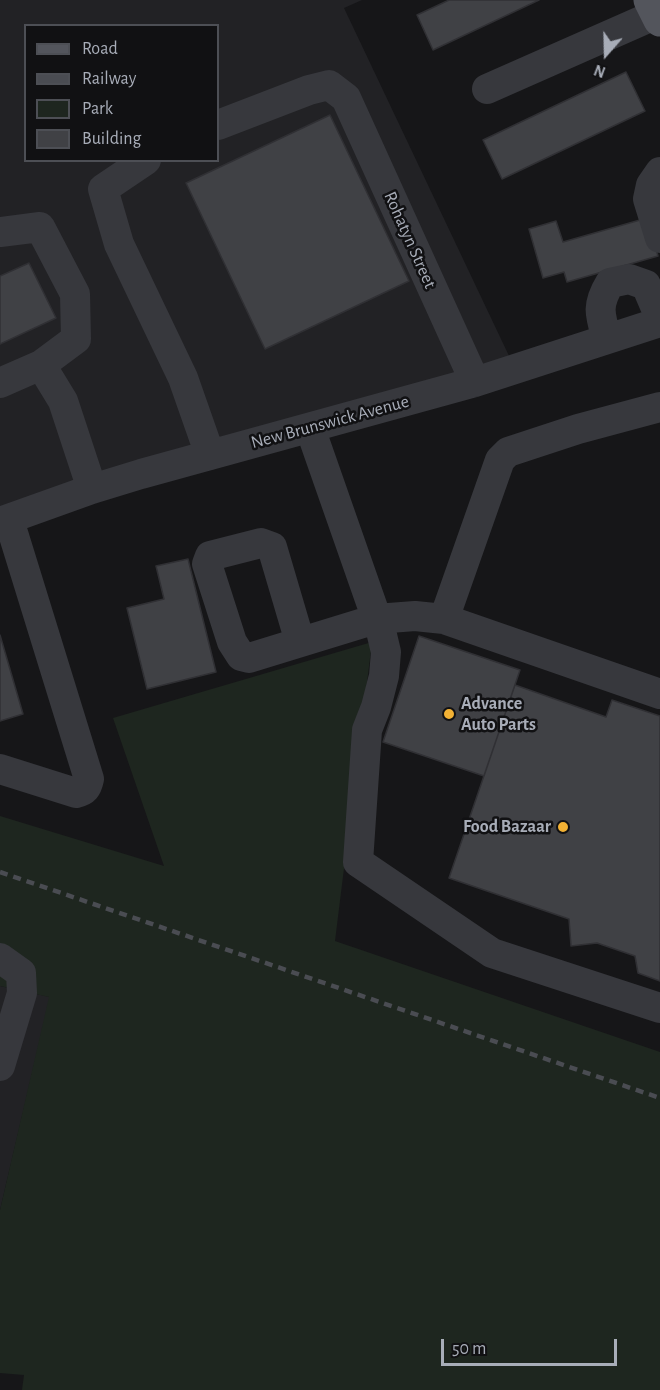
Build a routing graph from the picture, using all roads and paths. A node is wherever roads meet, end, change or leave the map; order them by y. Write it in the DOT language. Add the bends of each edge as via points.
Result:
graph roads {
  1 [pos="656,11"];
  2 [pos="487,89"];
  3 [pos="219,125"];
  4 [pos="143,162"];
  5 [pos="660,172"];
  6 [pos="0,232"];
  7 [pos="660,238"];
  8 [pos="653,279"];
  9 [pos="660,320"];
  10 [pos="607,339"];
  11 [pos="41,365"];
  12 [pos="475,382"];
  13 [pos="0,383"];
  14 [pos="660,406"];
  15 [pos="310,428"];
  16 [pos="210,455"];
  17 [pos="92,489"];
  18 [pos="4,521"];
  19 [pos="12,575"];
  20 [pos="376,619"];
  21 [pos="444,619"];
  22 [pos="300,642"];
  23 [pos="660,694"];
  24 [pos="0,769"];
  25 [pos="0,958"];
  26 [pos="660,1008"];
  27 [pos="0,1066"];
  1 -- 2 [label="street"];
  3 -- 12 [label="street, Rohatyn Street" via="329,85 346,98"];
  4 -- 16 [label="street" via="103,189 119,244 183,378"];
  5 -- 7 [label="street" via="651,185 648,200"];
  6 -- 11 [label="street" via="40,227 75,294 76,339"];
  8 -- 9 [label="street"];
  8 -- 10 [label="street" via="610,283 599,312"];
  9 -- 10 [label="street, New Brunswick Avenue"];
  10 -- 12 [label="street, New Brunswick Avenue"];
  11 -- 13 [label="street"];
  11 -- 17 [label="street" via="63,401"];
  12 -- 15 [label="street, New Brunswick Avenue"];
  14 -- 21 [label="street" via="508,452 500,460"];
  15 -- 16 [label="street, New Brunswick Avenue"];
  15 -- 20 [label="street"];
  16 -- 17 [label="street, New Brunswick Avenue"];
  17 -- 18 [label="street, New Brunswick Avenue"];
  18 -- 19 [label="street"];
  19 -- 24 [label="street" via="89,779 88,787 76,793"];
  20 -- 21 [label="street"];
  20 -- 22 [label="street"];
  20 -- 26 [label="street" via="386,652 384,676 367,730 358,862 492,953"];
  21 -- 23 [label="street"];
  25 -- 27 [label="street" via="21,973 22,993"];
}
